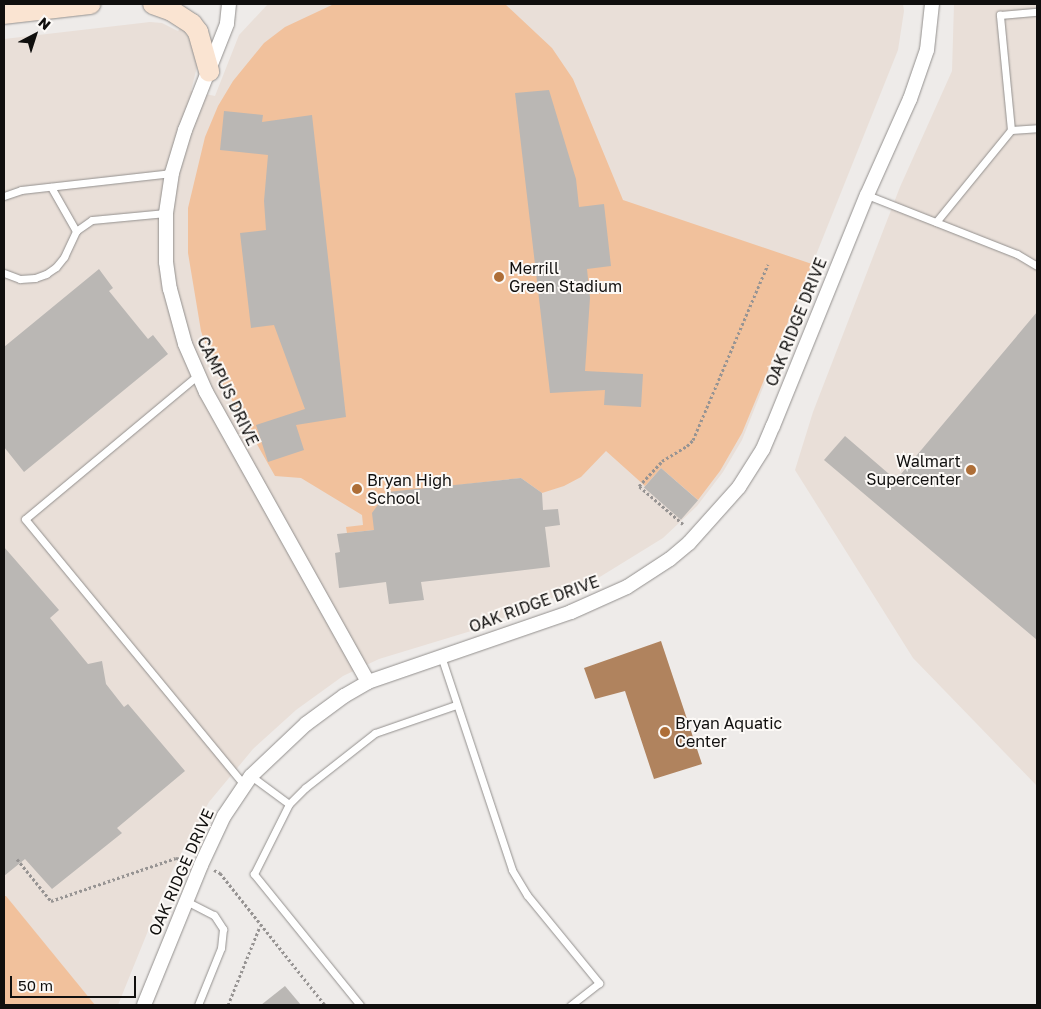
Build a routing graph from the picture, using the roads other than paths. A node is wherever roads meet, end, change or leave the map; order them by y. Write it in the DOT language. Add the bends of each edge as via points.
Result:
graph roads {
  1 [pos="90,4"];
  2 [pos="153,4"];
  3 [pos="229,4"];
  4 [pos="932,4"];
  5 [pos="1037,12"];
  6 [pos="4,14"];
  7 [pos="210,70"];
  8 [pos="1037,128"];
  9 [pos="1011,130"];
  10 [pos="172,173"];
  11 [pos="51,187"];
  12 [pos="867,195"];
  13 [pos="4,196"];
  14 [pos="166,213"];
  15 [pos="936,222"];
  16 [pos="76,231"];
  17 [pos="1037,266"];
  18 [pos="4,273"];
  19 [pos="198,375"];
  20 [pos="441,656"];
  21 [pos="368,682"];
  22 [pos="456,705"];
  23 [pos="248,781"];
  24 [pos="289,804"];
  25 [pos="186,901"];
  26 [pos="144,1005"];
  27 [pos="198,1005"];
  28 [pos="360,1005"];
  29 [pos="571,1005"];
  1 -- 6 [label="main road"];
  2 -- 7 [label="main road" via="192,24"];
  3 -- 7 [label="street, CAMPUS DRIVE" via="227,24"];
  4 -- 12 [label="street, OAK RIDGE DRIVE" via="921,70"];
  5 -- 9 [label="lane" via="1000,15"];
  7 -- 10 [label="street, CAMPUS DRIVE" via="185,130"];
  8 -- 9 [label="lane"];
  9 -- 15 [label="lane"];
  10 -- 11 [label="lane"];
  10 -- 14 [label="street, CAMPUS DRIVE"];
  11 -- 13 [label="lane" via="21,190"];
  11 -- 16 [label="lane"];
  12 -- 15 [label="lane"];
  12 -- 20 [label="street, OAK RIDGE DRIVE" via="763,449 739,487 710,522 670,559 603,598 572,612"];
  14 -- 16 [label="lane" via="92,220"];
  14 -- 19 [label="street, CAMPUS DRIVE" via="166,262 170,289 185,344"];
  15 -- 17 [label="lane" via="1017,254"];
  16 -- 18 [label="lane" via="64,257 46,274 20,279"];
  19 -- 21 [label="street, CAMPUS DRIVE" via="220,420"];
  19 -- 23 [label="lane" via="25,519"];
  20 -- 21 [label="street, OAK RIDGE DRIVE"];
  20 -- 22 [label="lane"];
  21 -- 23 [label="street, OAK RIDGE DRIVE" via="306,724"];
  22 -- 24 [label="lane" via="375,733"];
  22 -- 29 [label="lane" via="517,882 599,983"];
  23 -- 24 [label="lane"];
  23 -- 25 [label="street, OAK RIDGE DRIVE" via="213,835"];
  24 -- 28 [label="lane" via="254,874"];
  25 -- 26 [label="street, OAK RIDGE DRIVE"];
  25 -- 27 [label="lane" via="214,916 223,929 221,948"];
}
